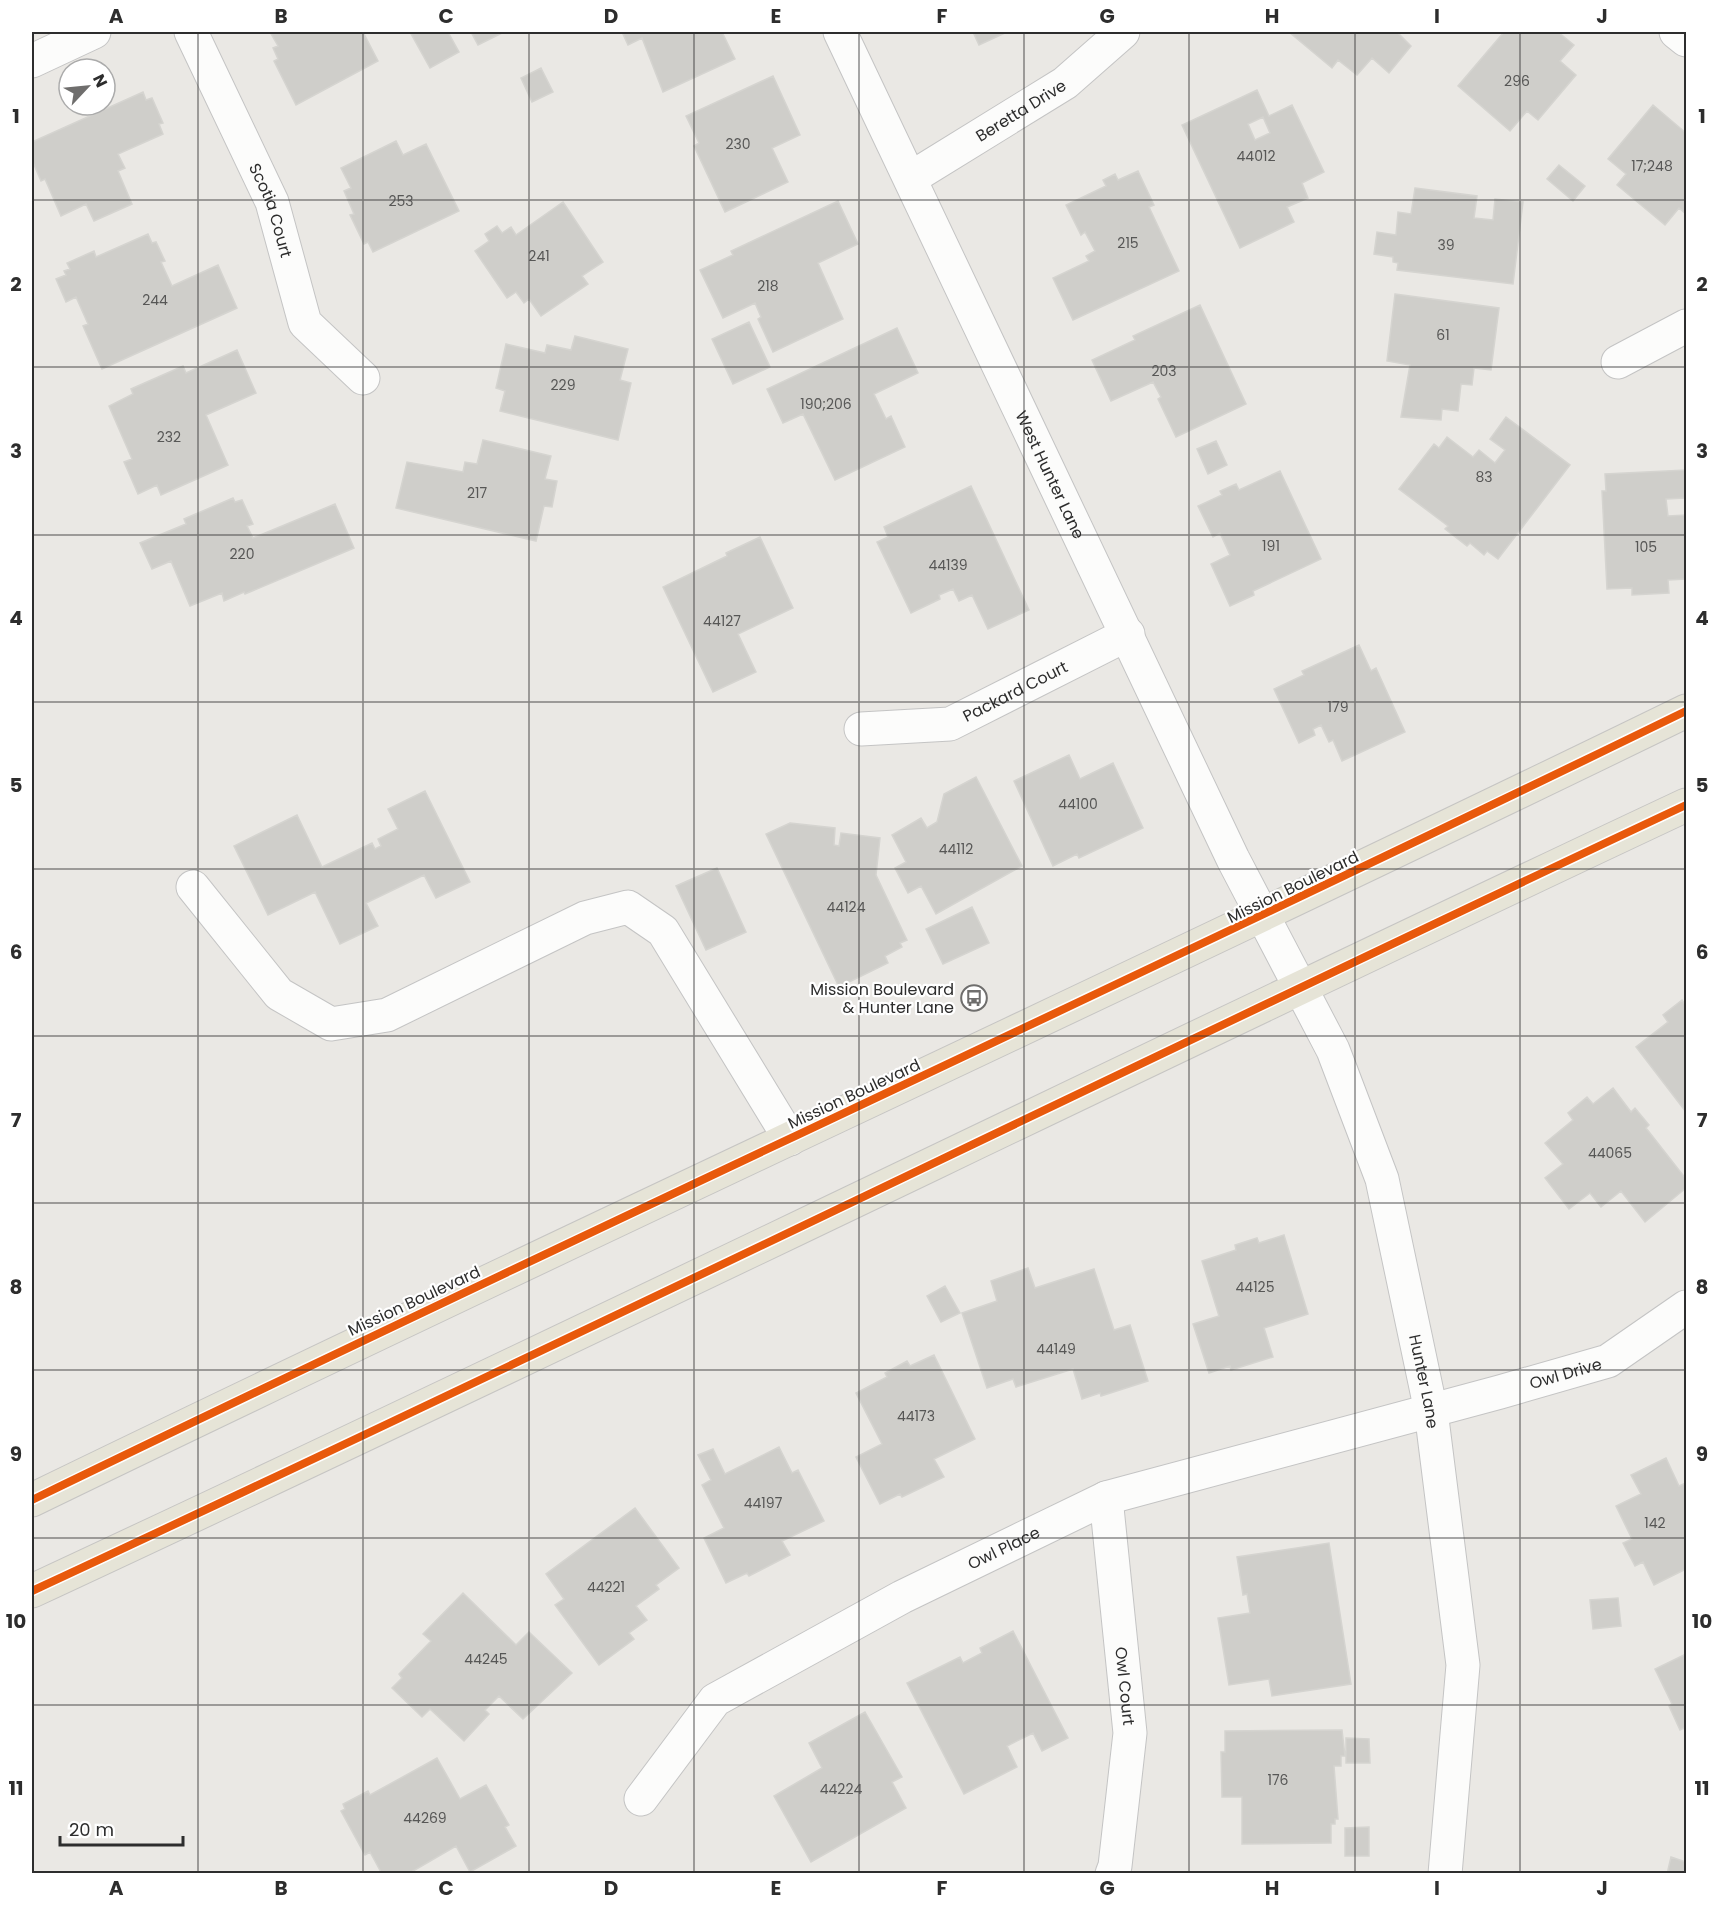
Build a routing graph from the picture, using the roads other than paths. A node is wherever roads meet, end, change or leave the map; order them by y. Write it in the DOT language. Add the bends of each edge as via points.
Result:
graph roads {
  1 [pos="94,32"];
  2 [pos="191,32"];
  3 [pos="840,32"];
  4 [pos="1123,32"];
  5 [pos="1676,32"];
  6 [pos="1686,40"];
  7 [pos="32,61"];
  8 [pos="911,178"];
  9 [pos="1686,326"];
  10 [pos="1618,362"];
  11 [pos="363,378"];
  12 [pos="1128,634"];
  13 [pos="1686,711"];
  14 [pos="861,729"];
  15 [pos="1686,805"];
  16 [pos="193,887"];
  17 [pos="1264,917"];
  18 [pos="1300,987"];
  19 [pos="790,1139"];
  20 [pos="1686,1307"];
  21 [pos="1431,1411"];
  22 [pos="1106,1498"];
  23 [pos="32,1500"];
  24 [pos="32,1591"];
  25 [pos="641,1799"];
  26 [pos="1112,1874"];
  27 [pos="1445,1874"];
  1 -- 7 [label="street"];
  2 -- 11 [label="street, Scotia Court" via="272,202 304,323"];
  3 -- 8 [label="street, West Hunter Lane"];
  4 -- 8 [label="street, Beretta Drive" via="1065,83"];
  5 -- 6 [label="street"];
  8 -- 12 [label="street, West Hunter Lane"];
  9 -- 10 [label="street"];
  12 -- 14 [label="street, Packard Court" via="950,724"];
  12 -- 17 [label="street, West Hunter Lane"];
  13 -- 17 [label="main road, Mission Boulevard"];
  15 -- 18 [label="main road"];
  16 -- 19 [label="street" via="279,994 331,1024 387,1015 585,918 628,907 663,931"];
  17 -- 18 [label="street, Hunter Lane"];
  17 -- 19 [label="main road, Mission Boulevard"];
  18 -- 21 [label="street, Hunter Lane" via="1333,1050 1382,1179"];
  18 -- 24 [label="main road" via="336,1450"];
  19 -- 23 [label="main road, Mission Boulevard"];
  20 -- 21 [label="street, Owl Drive" via="1608,1361"];
  21 -- 22 [label="street, Owl Place"];
  21 -- 27 [label="street, Hunter Lane" via="1463,1665"];
  22 -- 25 [label="street, Owl Place" via="902,1597 715,1700"];
  22 -- 26 [label="street, Owl Court" via="1130,1733"];
}
